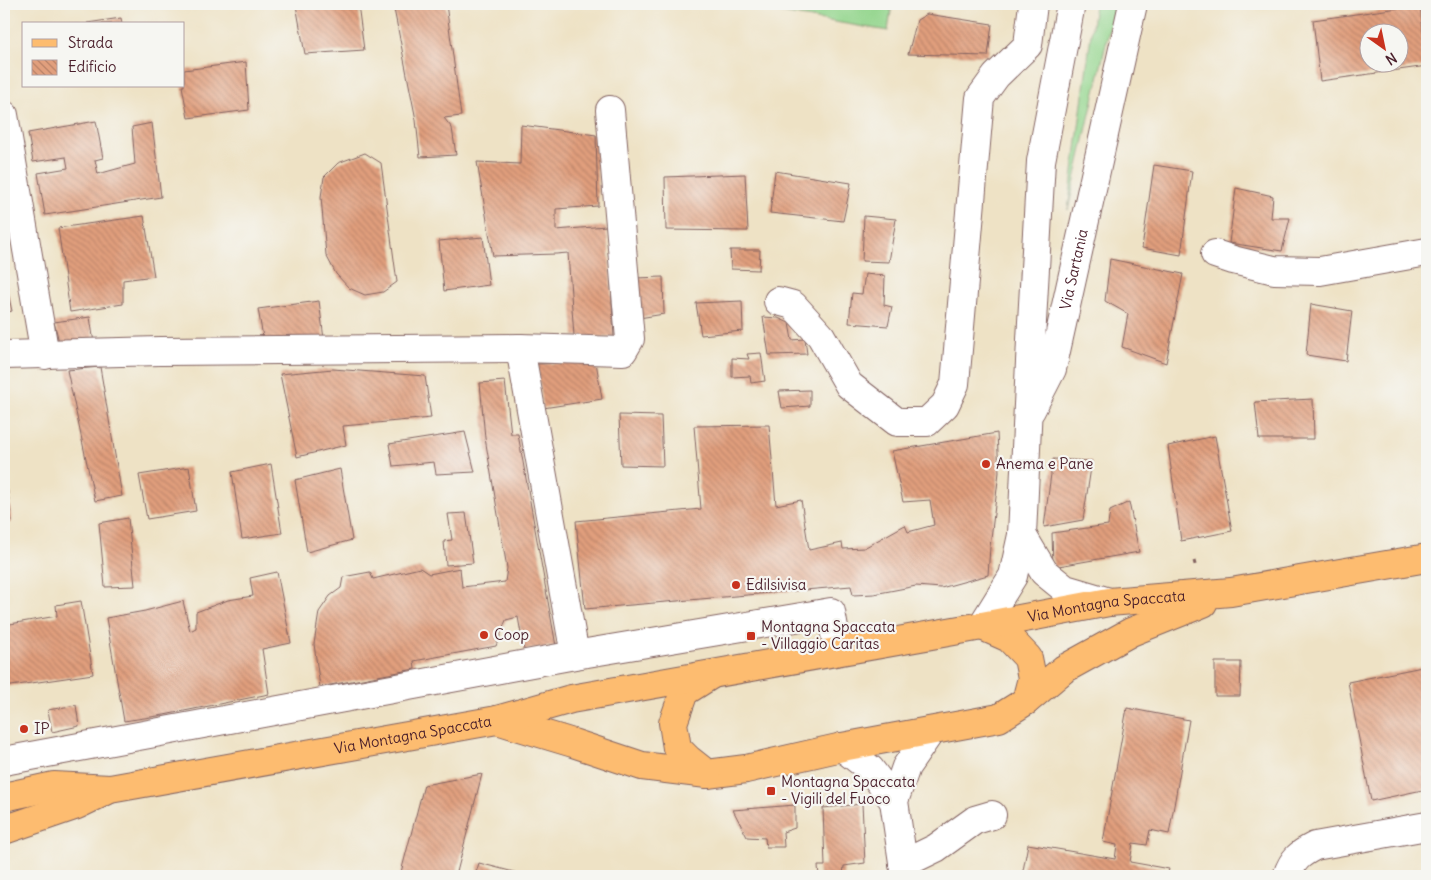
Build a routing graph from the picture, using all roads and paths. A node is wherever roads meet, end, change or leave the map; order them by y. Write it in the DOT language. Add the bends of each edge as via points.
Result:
graph roads {
  1 [pos="1033,4"];
  2 [pos="1071,4"];
  3 [pos="1133,4"];
  4 [pos="610,110"];
  5 [pos="4,114"];
  6 [pos="1427,252"];
  7 [pos="1215,254"];
  8 [pos="778,301"];
  9 [pos="520,348"];
  10 [pos="4,355"];
  11 [pos="45,355"];
  12 [pos="1027,418"];
  13 [pos="1022,535"];
  14 [pos="1427,558"];
  15 [pos="1231,592"];
  16 [pos="1108,602"];
  17 [pos="982,626"];
  18 [pos="838,651"];
  19 [pos="575,655"];
  20 [pos="714,673"];
  21 [pos="1026,701"];
  22 [pos="497,720"];
  23 [pos="931,730"];
  24 [pos="842,747"];
  25 [pos="4,761"];
  26 [pos="707,774"];
  27 [pos="110,789"];
  28 [pos="4,797"];
  29 [pos="894,801"];
  30 [pos="992,815"];
  31 [pos="1427,826"];
  32 [pos="4,830"];
  33 [pos="904,870"];
  34 [pos="1287,876"];
  1 -- 8 [label="street" via="1028,45 996,76 980,98 955,384 946,405 927,422 897,422 849,385 821,336 793,305"];
  2 -- 12 [label="street" via="1041,161"];
  3 -- 12 [label="street, Via Sartania" via="1052,370"];
  4 -- 9 [label="street" via="630,339 623,351"];
  5 -- 11 [label="street"];
  6 -- 7 [label="street" via="1320,271 1274,270"];
  9 -- 11 [label="street" via="160,350"];
  9 -- 19 [label="street"];
  10 -- 11 [label="street"];
  12 -- 13 [label="street, Via Sartania"];
  13 -- 16 [label="street" via="1044,572 1066,589"];
  13 -- 17 [label="street, Via Sartania" via="1012,576"];
  14 -- 15 [label="main road, Via Montagna Spaccata"];
  15 -- 16 [label="main road, Via Montagna Spaccata"];
  15 -- 21 [label="main road, Via Montagna Spaccata" via="1131,632 1064,669"];
  16 -- 17 [label="main road, Via Montagna Spaccata"];
  17 -- 18 [label="main road, Via Montagna Spaccata"];
  17 -- 21 [label="main road" via="1009,638 1028,658 1032,678"];
  18 -- 19 [label="street" via="831,612"];
  18 -- 20 [label="main road, Via Montagna Spaccata"];
  19 -- 25 [label="street"];
  20 -- 22 [label="main road, Via Montagna Spaccata" via="571,699"];
  20 -- 26 [label="main road" via="684,692 672,723 677,748"];
  21 -- 23 [label="main road, Via Montagna Spaccata" via="999,718"];
  22 -- 26 [label="main road, Via Montagna Spaccata" via="642,766"];
  22 -- 27 [label="main road, Via Montagna Spaccata"];
  23 -- 24 [label="main road, Via Montagna Spaccata"];
  23 -- 29 [label="street" via="906,767"];
  24 -- 26 [label="main road, Via Montagna Spaccata" via="746,769"];
  24 -- 29 [label="street" via="870,768"];
  27 -- 28 [label="main road, Via Montagna Spaccata" via="54,786"];
  27 -- 32 [label="main road, Via Montagna Spaccata" via="77,805"];
  29 -- 33 [label="street"];
  30 -- 33 [label="street" via="975,820"];
  31 -- 34 [label="street" via="1315,846 1293,861"];
}
